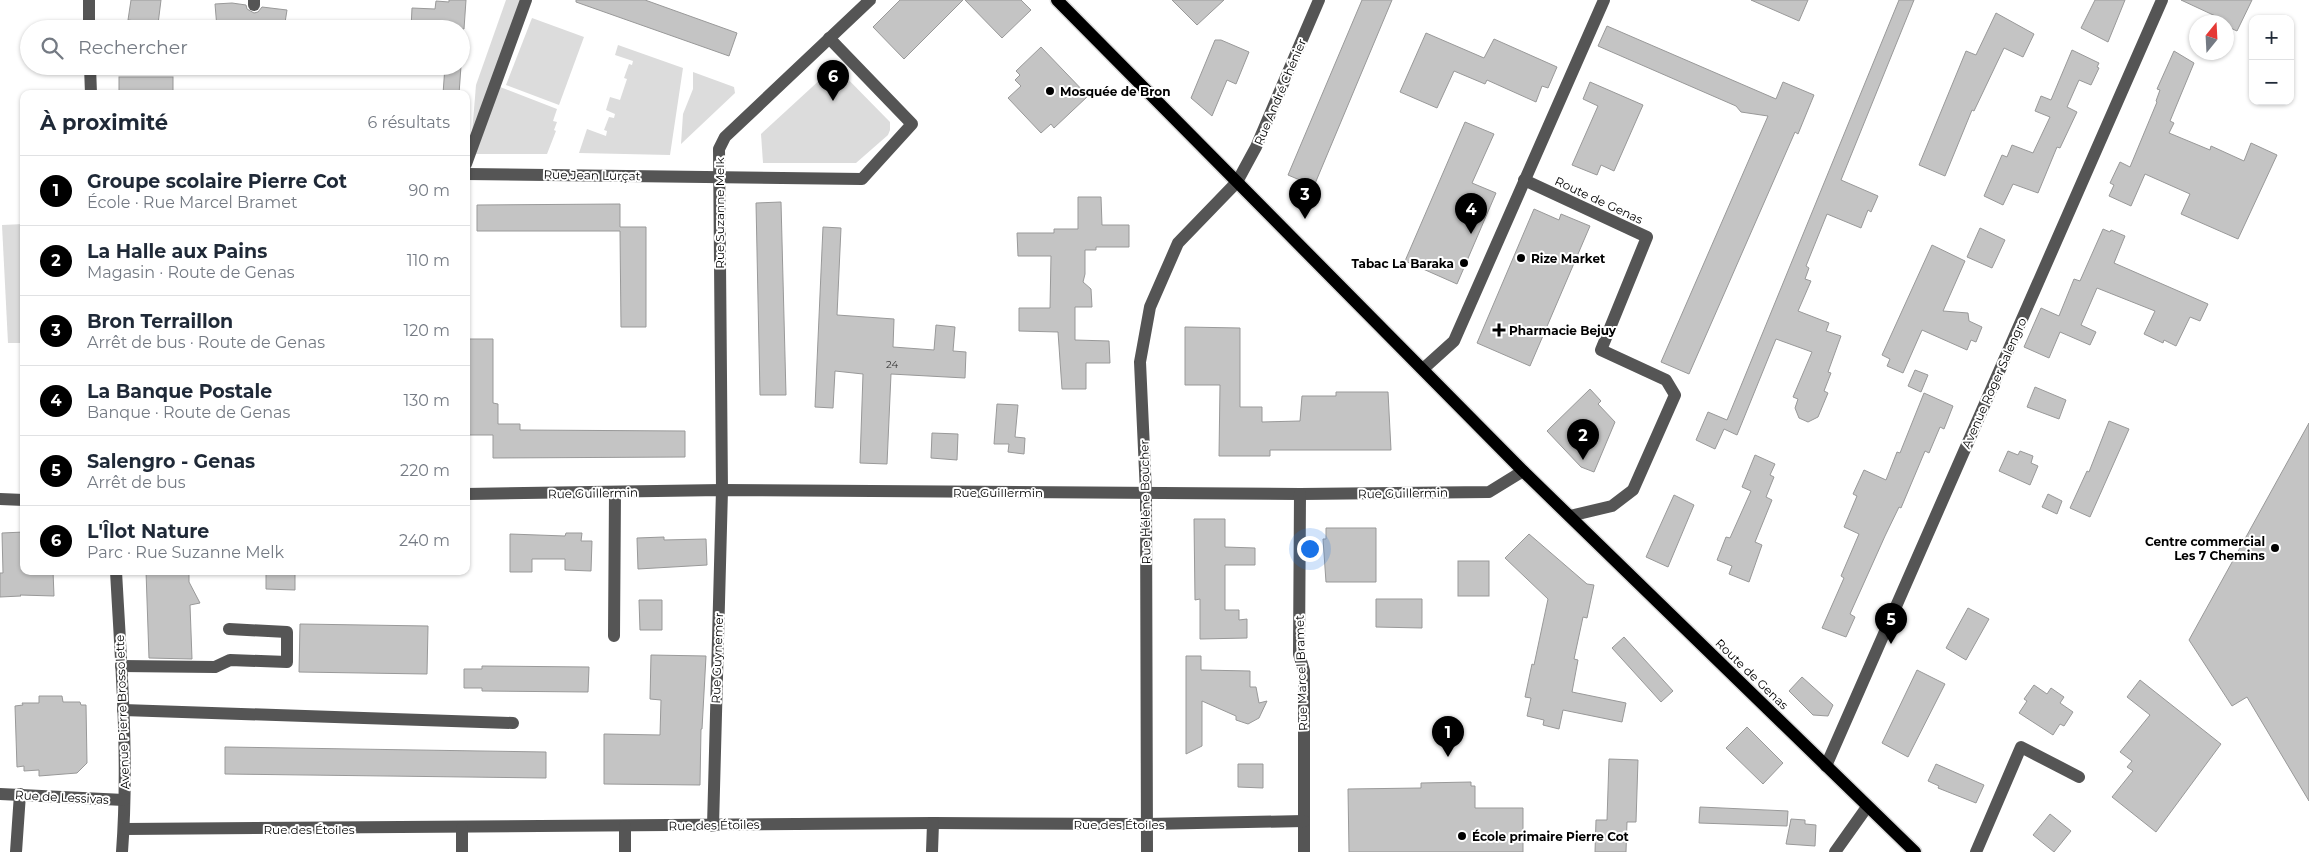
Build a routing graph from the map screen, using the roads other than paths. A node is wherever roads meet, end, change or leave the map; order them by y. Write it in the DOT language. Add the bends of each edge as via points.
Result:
graph roads {
  1 [pos="89,0"];
  2 [pos="526,0"];
  3 [pos="870,0"];
  4 [pos="1056,0"];
  5 [pos="1319,0"];
  6 [pos="1604,0"];
  7 [pos="2162,0"];
  8 [pos="89,20"];
  9 [pos="829,38"];
  10 [pos="90,75"];
  11 [pos="91,90"];
  12 [pos="470,153"];
  13 [pos="470,174"];
  14 [pos="718,177"];
  15 [pos="1524,180"];
  16 [pos="1237,182"];
  17 [pos="1422,368"];
  18 [pos="1523,471"];
  19 [pos="722,490"];
  20 [pos="615,492"];
  21 [pos="1146,492"];
  22 [pos="470,494"];
  23 [pos="1300,494"];
  24 [pos="0,499"];
  25 [pos="20,500"];
  26 [pos="1570,516"];
  27 [pos="116,575"];
  28 [pos="229,629"];
  29 [pos="614,636"];
  30 [pos="121,666"];
  31 [pos="123,710"];
  32 [pos="513,723"];
  33 [pos="1826,766"];
  34 [pos="2079,777"];
  35 [pos="0,794"];
  36 [pos="20,794"];
  37 [pos="124,800"];
  38 [pos="1867,807"];
  39 [pos="1304,821"];
  40 [pos="933,823"];
  41 [pos="1147,824"];
  42 [pos="625,826"];
  43 [pos="713,826"];
  44 [pos="462,828"];
  45 [pos="124,829"];
  46 [pos="16,852"];
  47 [pos="122,852"];
  48 [pos="462,852"];
  49 [pos="625,852"];
  50 [pos="932,852"];
  51 [pos="1147,852"];
  52 [pos="1304,852"];
  53 [pos="1835,852"];
  54 [pos="1915,852"];
  55 [pos="1976,852"];
  1 -- 8 [label="street"];
  2 -- 12 [label="street"];
  3 -- 9 [label="street, Rue Suzanne Melk"];
  4 -- 16 [label="main road, Route de Genas"];
  5 -- 16 [label="street, Rue André Chénier" via="1261,138"];
  6 -- 15 [label="street"];
  7 -- 33 [label="street, Avenue Roger Salengro"];
  9 -- 14 [label="street, Rue Suzanne Melk" via="725,137 719,149"];
  9 -- 14 [label="street, Rue Jean Lurçat" via="912,124 862,179"];
  10 -- 11 [label="street"];
  13 -- 14 [label="street, Rue Jean Lurçat"];
  14 -- 19 [label="street, Rue Suzanne Melk"];
  15 -- 17 [label="street" via="1454,341"];
  15 -- 26 [label="street, Route de Genas" via="1646,237 1601,350 1666,380 1675,396 1633,490 1612,506"];
  16 -- 17 [label="main road, Route de Genas"];
  16 -- 21 [label="street, Rue Hélène Boucher" via="1178,243 1150,307 1140,362"];
  17 -- 18 [label="main road, Route de Genas"];
  18 -- 23 [label="street, Rue Guillermin" via="1489,492"];
  18 -- 26 [label="main road, Route de Genas"];
  19 -- 20 [label="street, Rue Guillermin"];
  19 -- 21 [label="street, Rue Guillermin"];
  19 -- 43 [label="street, Rue Guynemer"];
  20 -- 22 [label="street, Rue Guillermin"];
  20 -- 29 [label="street"];
  21 -- 23 [label="street, Rue Guillermin"];
  21 -- 41 [label="street, Rue Hélène Boucher"];
  23 -- 39 [label="street, Rue Marcel Bramet" via="1299,654 1304,672"];
  24 -- 25 [label="street"];
  26 -- 33 [label="main road, Route de Genas"];
  27 -- 30 [label="street, Avenue Pierre Brossolette"];
  28 -- 30 [label="street" via="287,632 287,662 230,660 215,667"];
  30 -- 31 [label="street, Avenue Pierre Brossolette"];
  31 -- 32 [label="street"];
  31 -- 37 [label="street, Avenue Pierre Brossolette"];
  33 -- 38 [label="main road, Route de Genas"];
  34 -- 55 [label="street" via="2022,747"];
  35 -- 36 [label="street, Rue de Lessivas"];
  36 -- 37 [label="street, Rue de Lessivas"];
  36 -- 46 [label="street"];
  37 -- 45 [label="street, Avenue Pierre Brossolette"];
  38 -- 53 [label="street"];
  38 -- 54 [label="main road, Route de Genas"];
  39 -- 41 [label="street, Rue des Étoiles"];
  39 -- 52 [label="street, Rue Marcel Bramet"];
  40 -- 41 [label="street, Rue des Étoiles"];
  40 -- 43 [label="street, Rue des Étoiles"];
  40 -- 50 [label="street"];
  41 -- 51 [label="street, Rue Hélène Boucher"];
  42 -- 43 [label="street, Rue des Étoiles"];
  42 -- 44 [label="street, Rue des Étoiles"];
  42 -- 49 [label="street"];
  44 -- 45 [label="street, Rue des Étoiles"];
  44 -- 48 [label="street"];
  45 -- 47 [label="street, Avenue Pierre Brossolette"];
}
